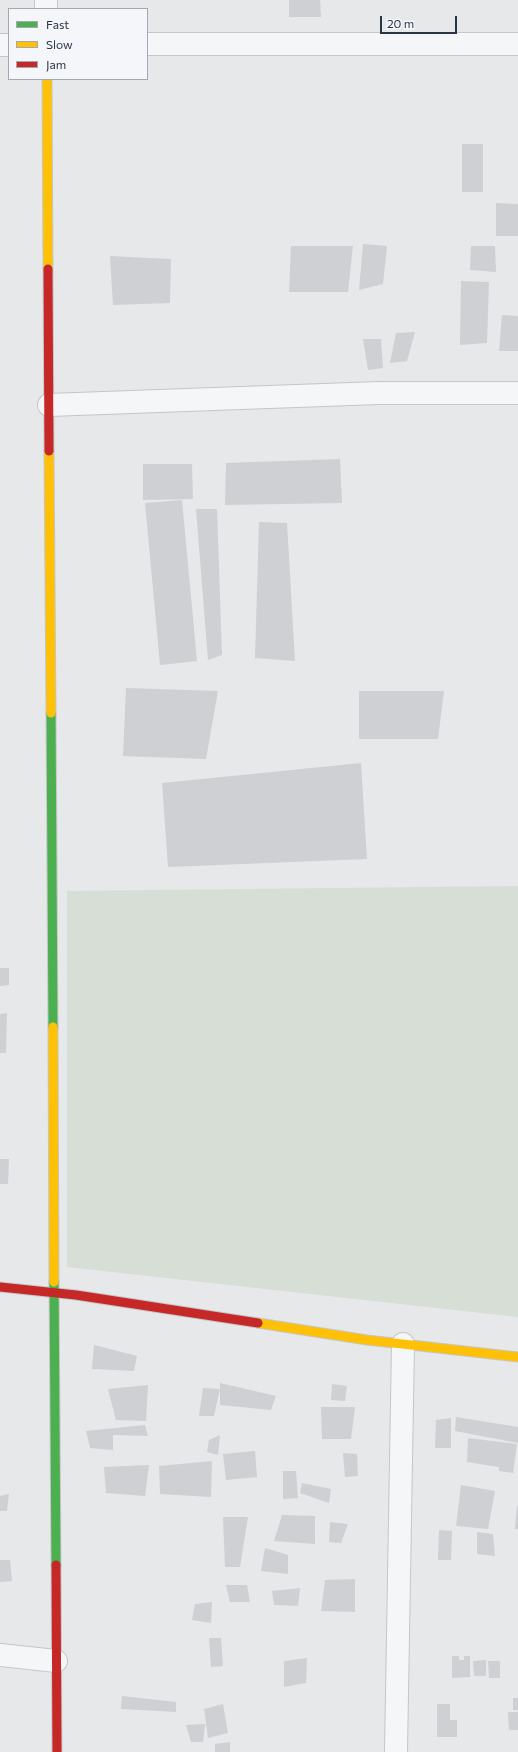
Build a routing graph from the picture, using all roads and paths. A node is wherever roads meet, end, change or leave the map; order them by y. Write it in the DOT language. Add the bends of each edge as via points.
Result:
graph roads {
  1 [pos="148,44"];
  2 [pos="518,44"];
  3 [pos="47,80"];
  4 [pos="518,393"];
  5 [pos="49,405"];
  6 [pos="0,1287"];
  7 [pos="53,1293"];
  8 [pos="403,1344"];
  9 [pos="518,1357"];
  10 [pos="0,1655"];
  11 [pos="56,1661"];
  12 [pos="57,1752"];
  13 [pos="396,1752"];
  1 -- 2 [label="street"];
  3 -- 5 [label="street"];
  4 -- 5 [label="street" via="379,394"];
  5 -- 7 [label="street"];
  6 -- 7 [label="street"];
  7 -- 8 [label="street"];
  7 -- 11 [label="street" via="56,1403"];
  8 -- 9 [label="street"];
  8 -- 13 [label="street"];
  10 -- 11 [label="street"];
  11 -- 12 [label="street"];
}
